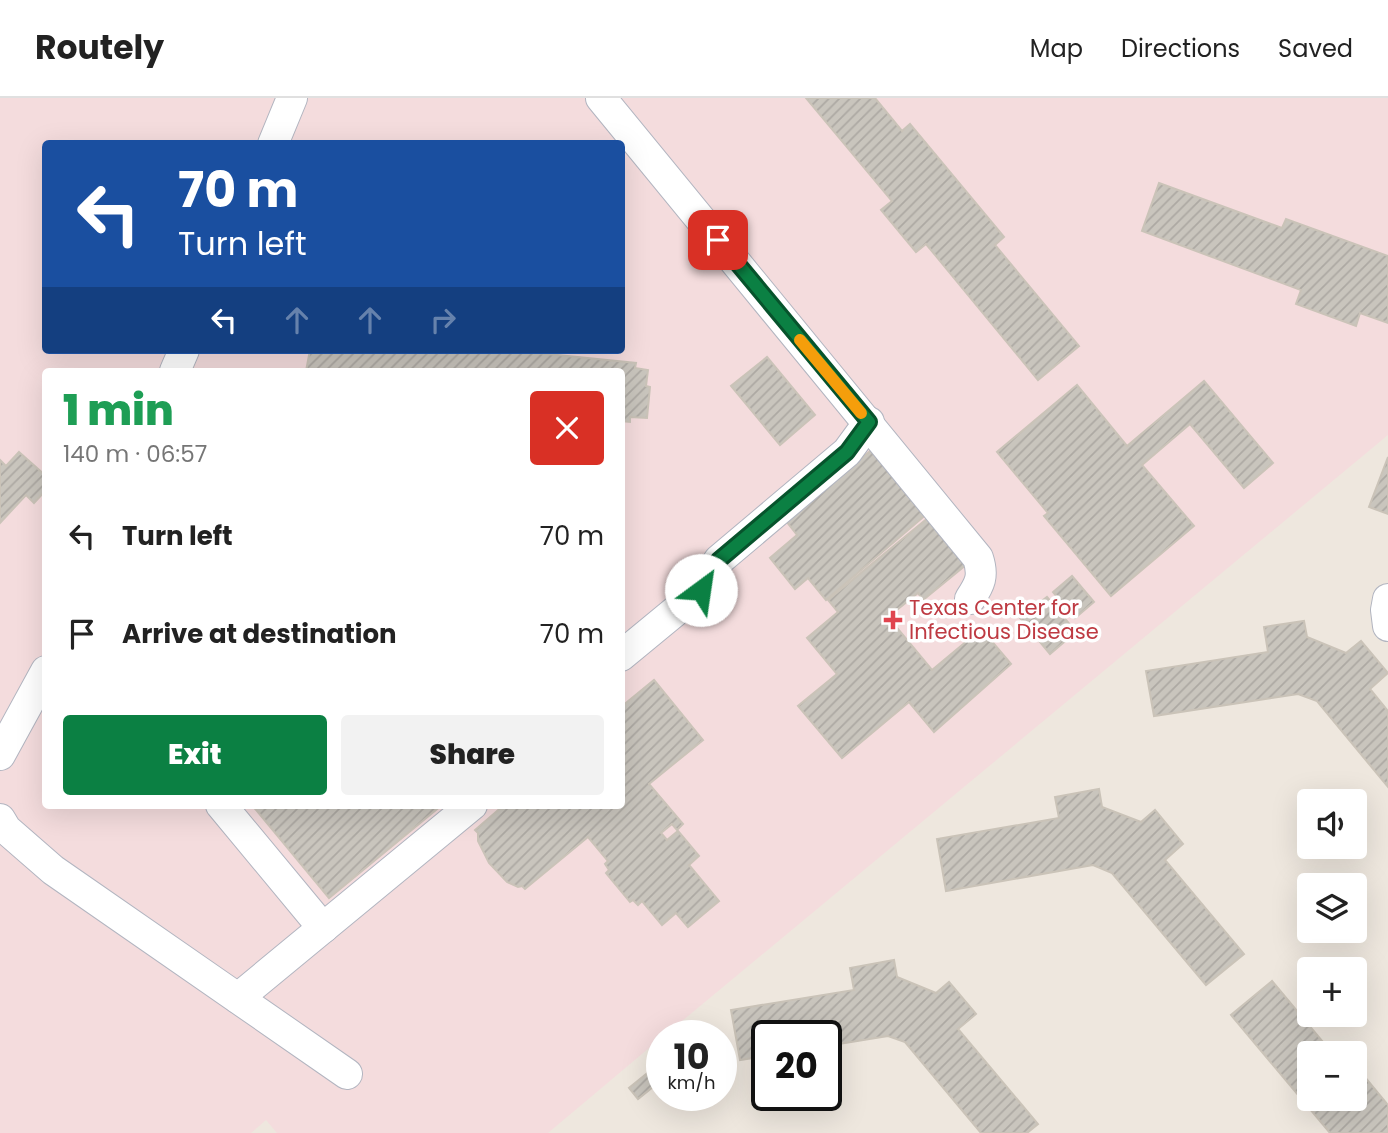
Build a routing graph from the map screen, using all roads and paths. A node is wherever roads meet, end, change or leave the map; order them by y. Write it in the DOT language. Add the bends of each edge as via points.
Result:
graph roads {
  1 [pos="292,98"];
  2 [pos="601,98"];
  3 [pos="275,140"];
  4 [pos="869,422"];
  5 [pos="970,599"];
  6 [pos="1388,599"];
  7 [pos="1388,626"];
  8 [pos="626,642"];
  9 [pos="42,678"];
  10 [pos="0,755"];
  11 [pos="224,809"];
  12 [pos="467,809"];
  13 [pos="0,819"];
  14 [pos="323,928"];
  15 [pos="238,998"];
  16 [pos="347,1074"];
  1 -- 3 [label="lane"];
  2 -- 4 [label="lane"];
  4 -- 5 [label="lane" via="978,558 982,581"];
  4 -- 8 [label="lane" via="847,452 719,560 701,590"];
  6 -- 7 [label="lane"];
  9 -- 10 [label="lane"];
  11 -- 14 [label="lane"];
  12 -- 14 [label="lane"];
  13 -- 15 [label="lane" via="52,870"];
  14 -- 15 [label="lane"];
  15 -- 16 [label="lane"];
}
